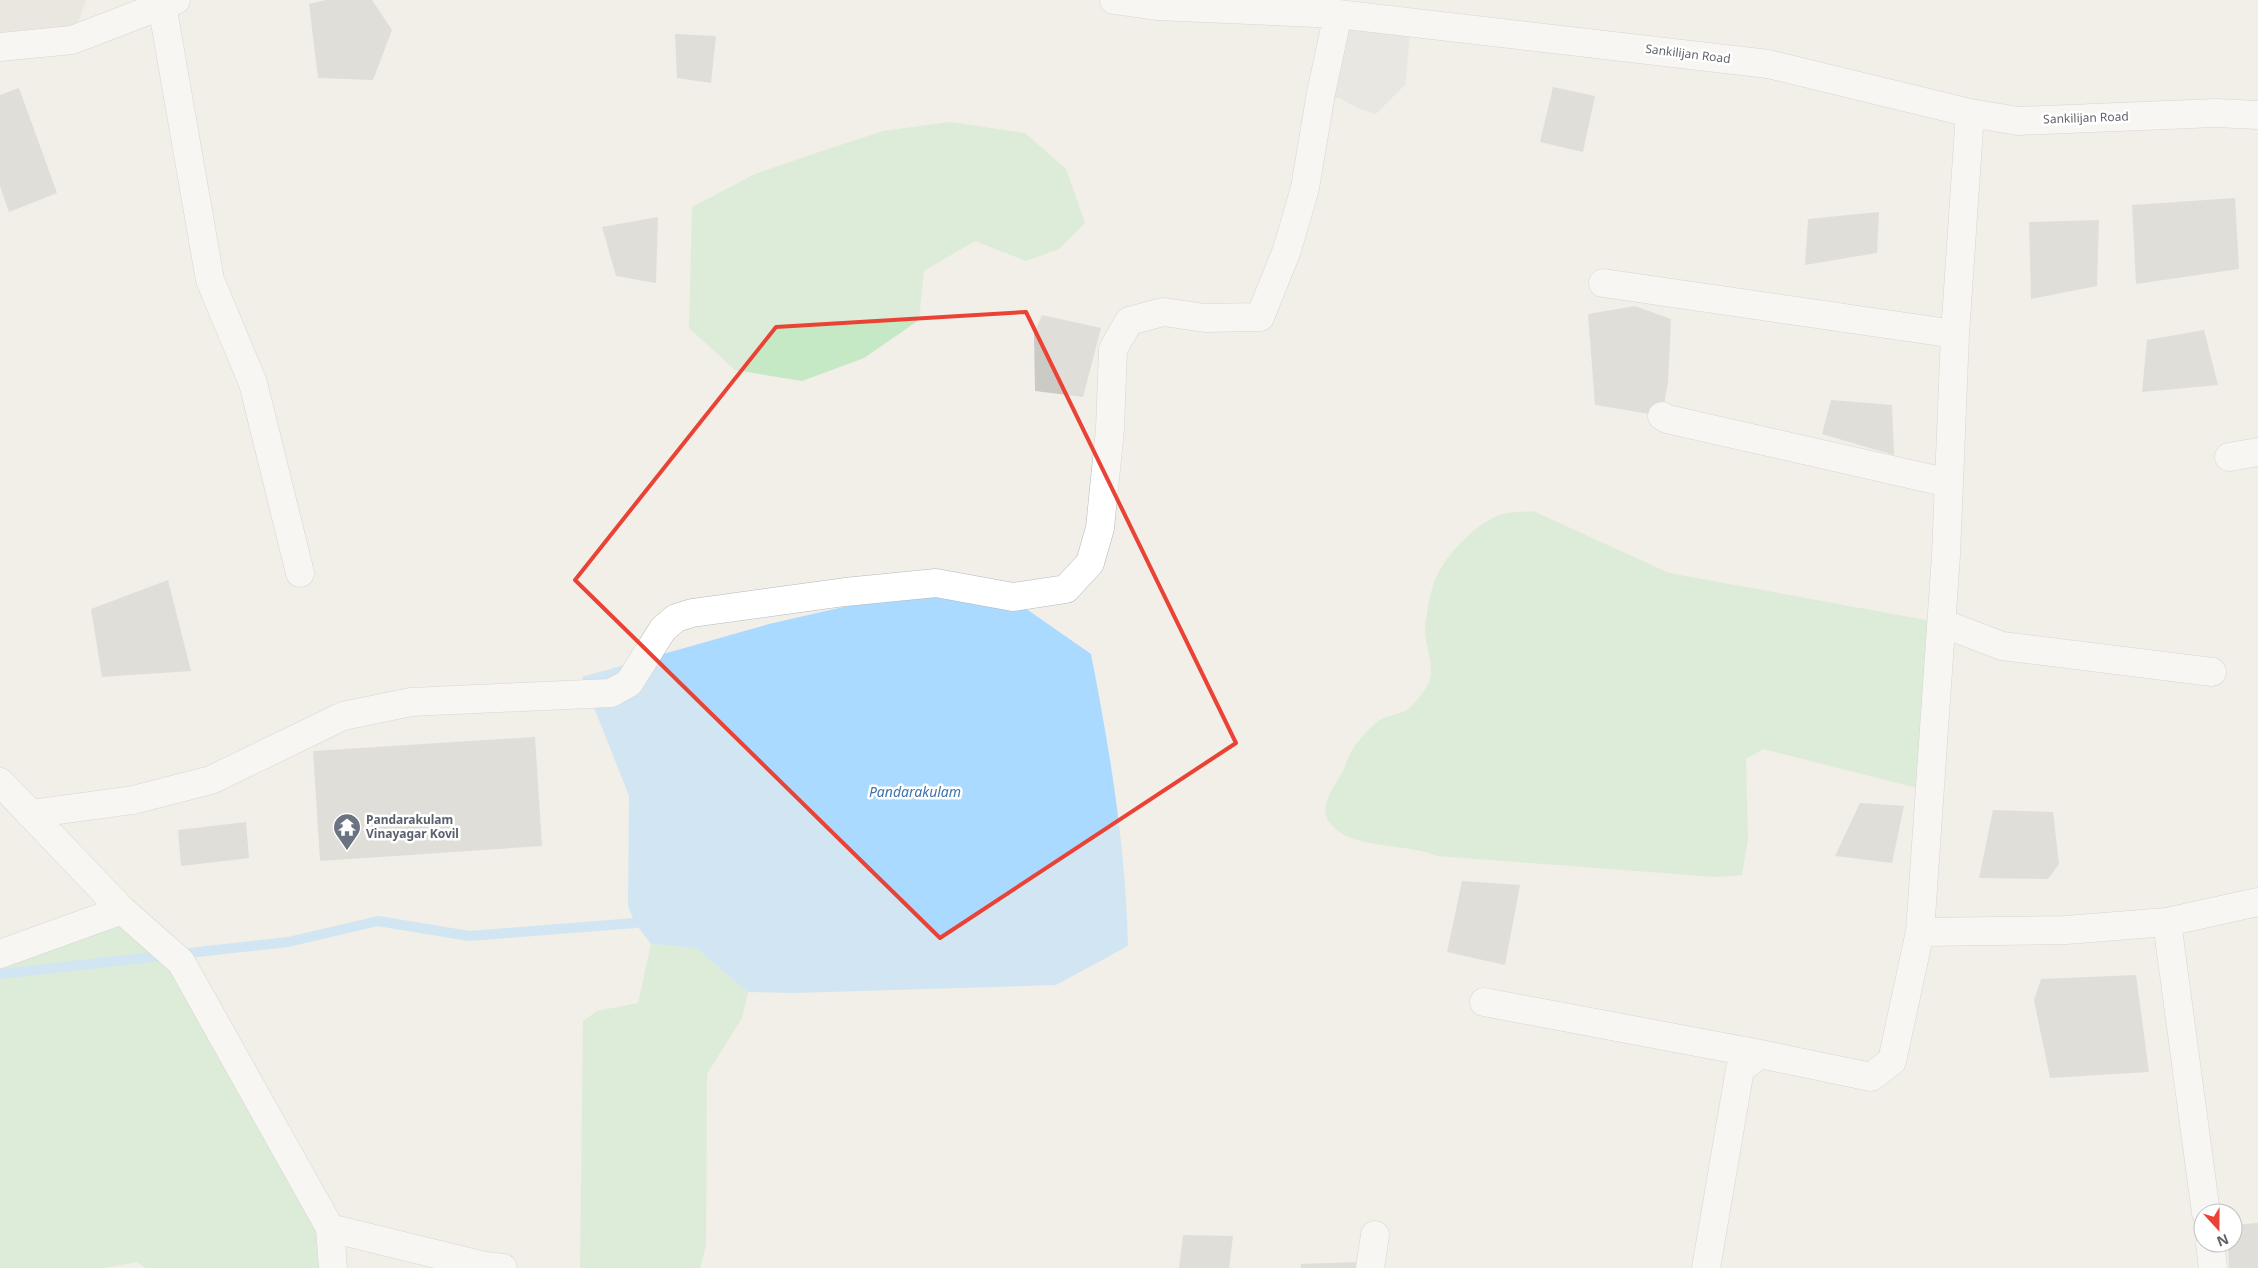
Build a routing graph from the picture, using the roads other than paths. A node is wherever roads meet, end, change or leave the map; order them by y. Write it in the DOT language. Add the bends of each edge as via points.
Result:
graph roads {
  1 [pos="1114,0"];
  2 [pos="169,2"];
  3 [pos="1275,6"];
  4 [pos="1338,14"];
  5 [pos="0,47"];
  6 [pos="1970,113"];
  7 [pos="2258,115"];
  8 [pos="1603,284"];
  9 [pos="1955,334"];
  10 [pos="1662,416"];
  11 [pos="2258,452"];
  12 [pos="2230,457"];
  13 [pos="1949,482"];
  14 [pos="300,573"];
  15 [pos="1942,623"];
  16 [pos="2212,672"];
  17 [pos="0,782"];
  18 [pos="30,814"];
  19 [pos="2258,902"];
  20 [pos="122,910"];
  21 [pos="2167,922"];
  22 [pos="1920,932"];
  23 [pos="0,954"];
  24 [pos="1484,1002"];
  25 [pos="1760,1054"];
  26 [pos="2205,1203"];
  27 [pos="330,1228"];
  28 [pos="1375,1235"];
  29 [pos="2211,1253"];
  30 [pos="333,1268"];
  31 [pos="503,1268"];
  32 [pos="1370,1268"];
  33 [pos="1706,1268"];
  34 [pos="2213,1268"];
  1 -- 3 [label="street, Sankilijan Road" via="1157,6"];
  2 -- 5 [label="street" via="72,40"];
  2 -- 14 [label="street" via="210,280 253,383"];
  3 -- 4 [label="street, Sankilijan Road"];
  4 -- 6 [label="street, Sankilijan Road" via="1768,64"];
  4 -- 18 [label="street" via="1305,188 1287,250 1260,317 1204,318 1163,312 1129,321 1113,349 1110,429 1100,528 1090,563 1066,589 1013,597 936,583 692,613 676,618 663,629 629,683 611,693 402,704 343,716 211,780 132,800"];
  6 -- 7 [label="street, Sankilijan Road" via="2018,121"];
  6 -- 9 [label="street"];
  8 -- 9 [label="street"];
  9 -- 13 [label="street"];
  10 -- 13 [label="street"];
  11 -- 12 [label="street"];
  13 -- 15 [label="street"];
  15 -- 16 [label="street" via="2002,646"];
  15 -- 22 [label="street"];
  17 -- 18 [label="street"];
  18 -- 20 [label="street"];
  19 -- 21 [label="street"];
  20 -- 23 [label="street"];
  20 -- 27 [label="street" via="181,962"];
  21 -- 22 [label="street" via="2066,930"];
  21 -- 26 [label="street"];
  22 -- 25 [label="street" via="1892,1061 1871,1077"];
  24 -- 25 [label="street"];
  25 -- 33 [label="street" via="1740,1068"];
  27 -- 30 [label="street"];
  27 -- 31 [label="street"];
  28 -- 32 [label="street"];
  29 -- 34 [label="street"];
}
